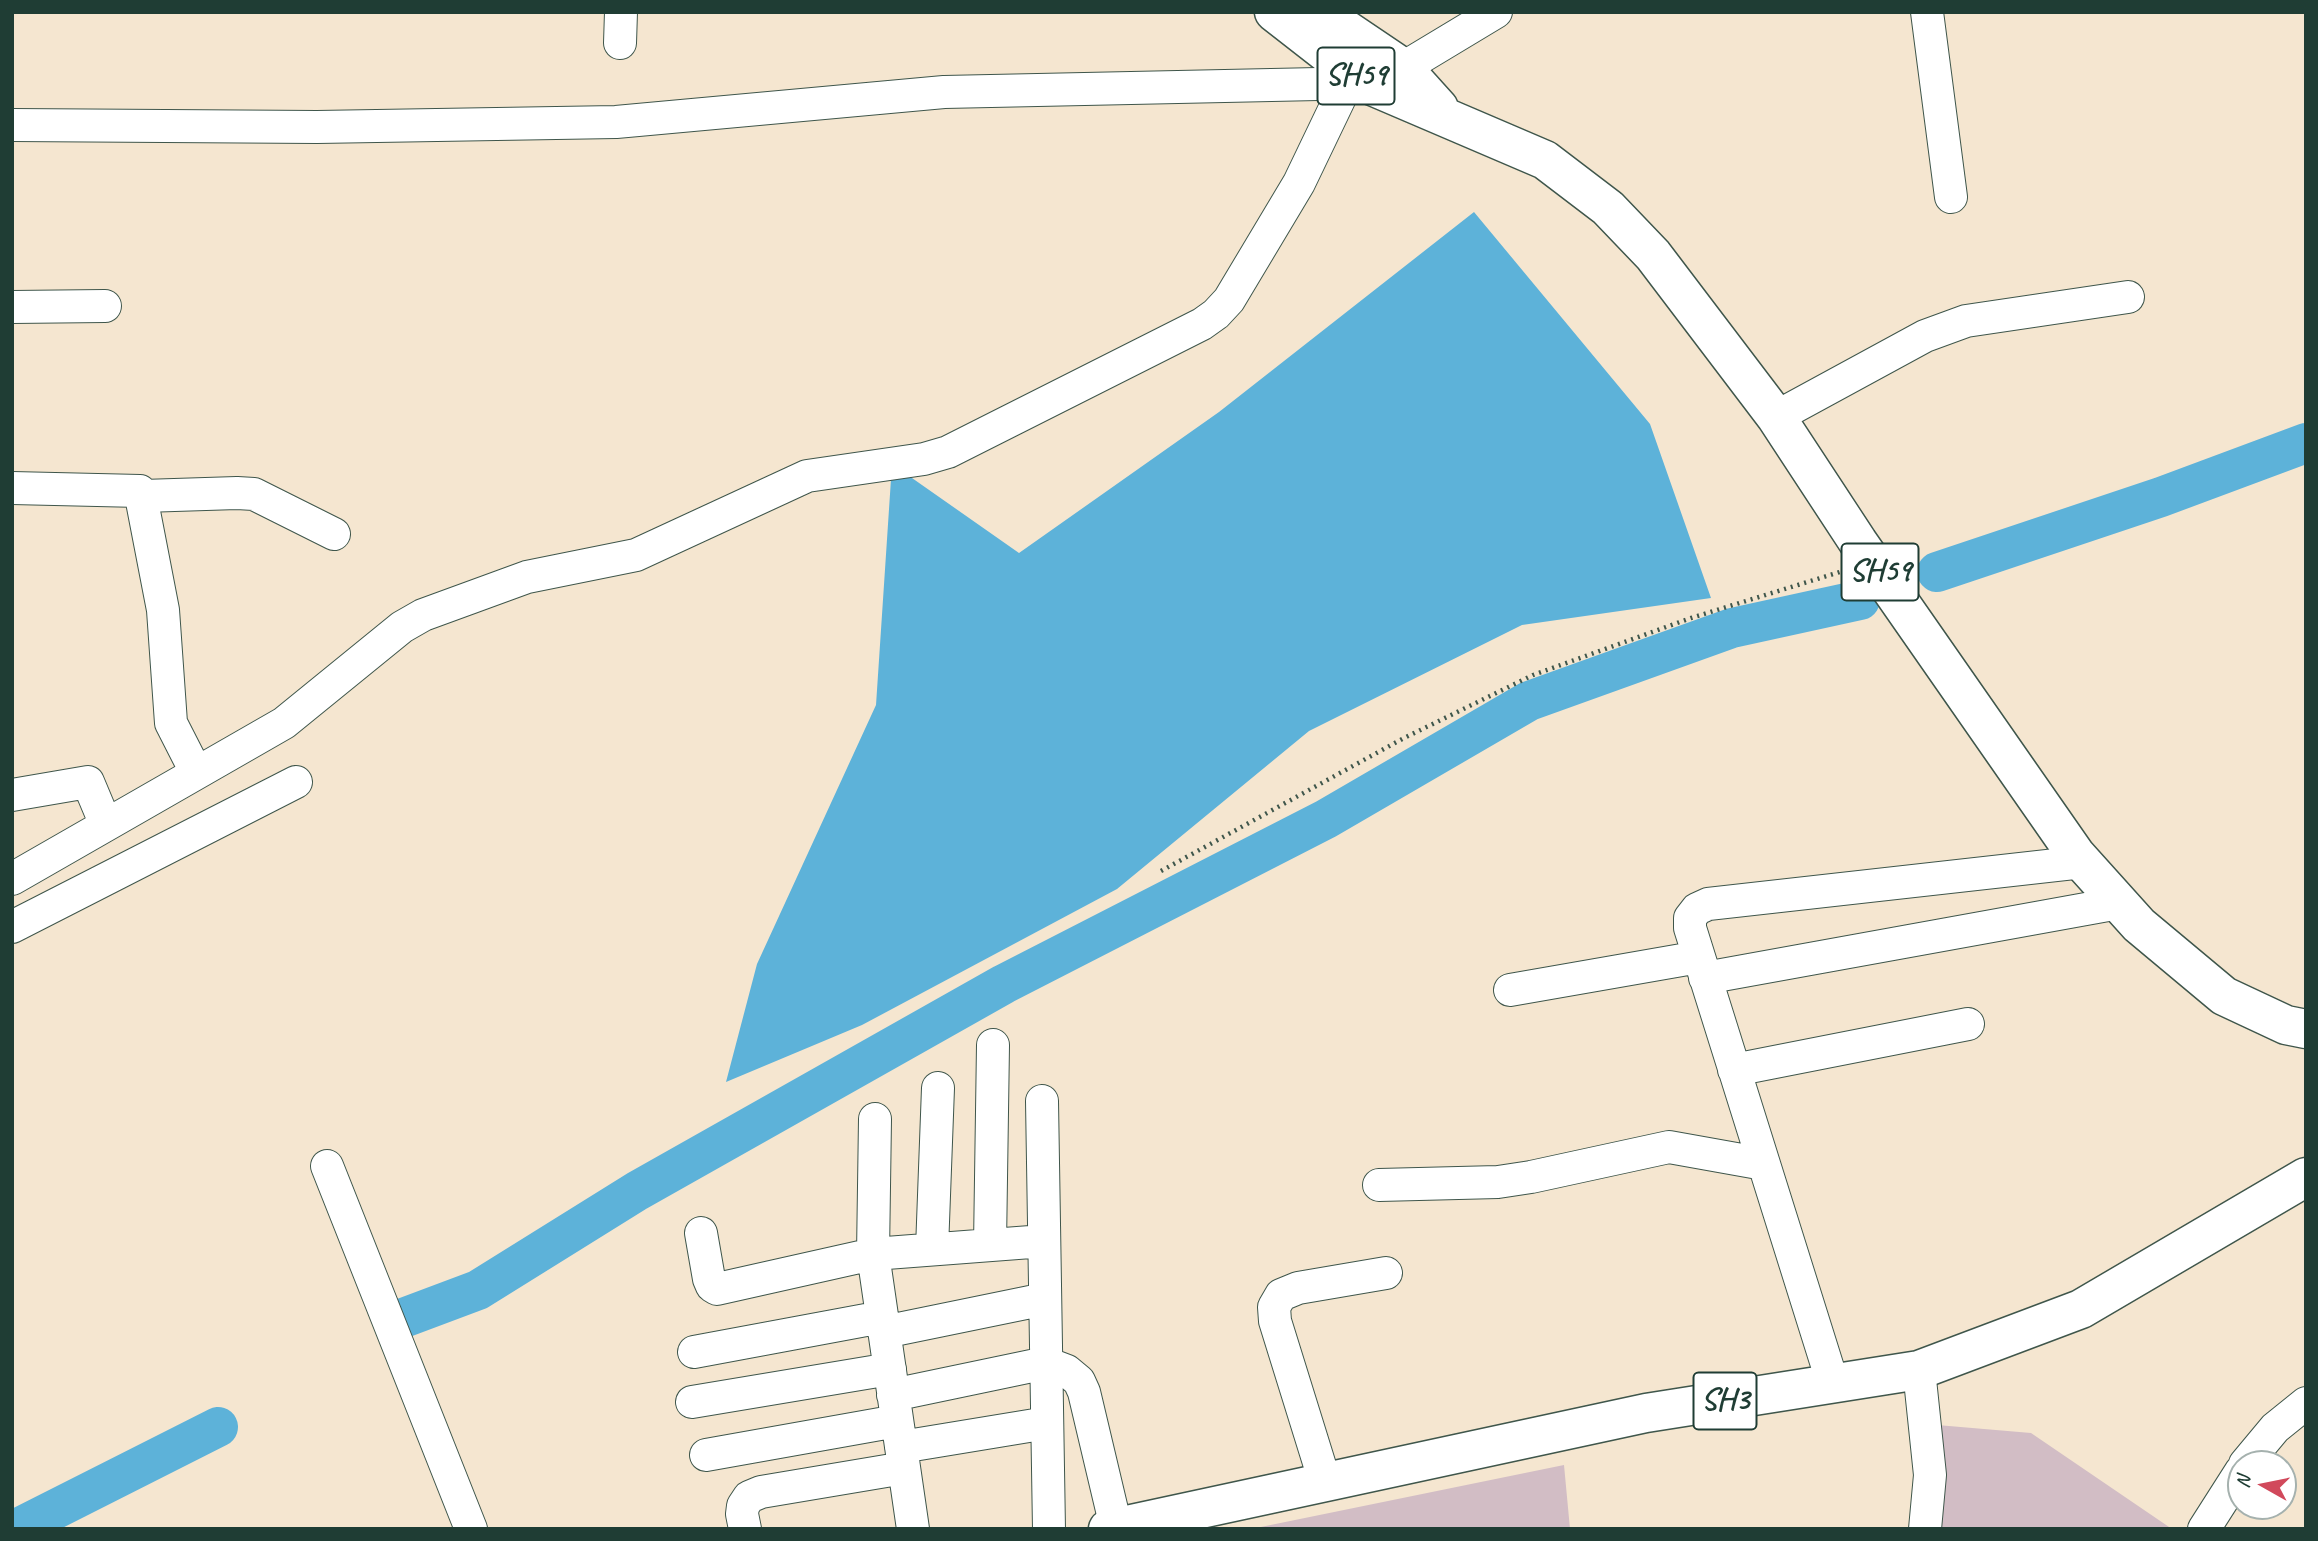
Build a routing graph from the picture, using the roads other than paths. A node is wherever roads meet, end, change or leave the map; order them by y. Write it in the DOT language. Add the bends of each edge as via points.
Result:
graph roads {
  1 [pos="1273,12"];
  2 [pos="1320,12"];
  3 [pos="1496,12"];
  4 [pos="1927,12"];
  5 [pos="1403,68"];
  6 [pos="1356,83"];
  7 [pos="1450,120"];
  8 [pos="12,125"];
  9 [pos="1951,197"];
  10 [pos="2127,298"];
  11 [pos="104,306"];
  12 [pos="12,307"];
  13 [pos="1776,417"];
  14 [pos="12,488"];
  15 [pos="143,496"];
  16 [pos="334,534"];
  17 [pos="196,772"];
  18 [pos="296,782"];
  19 [pos="12,794"];
  20 [pos="106,825"];
  21 [pos="2083,862"];
  22 [pos="12,879"];
  23 [pos="2119,903"];
  24 [pos="12,926"];
  25 [pos="1702,967"];
  26 [pos="1510,990"];
  27 [pos="1968,1024"];
  28 [pos="2306,1030"];
  29 [pos="993,1045"];
  30 [pos="1734,1070"];
  31 [pos="938,1088"];
  32 [pos="1042,1101"];
  33 [pos="875,1119"];
  34 [pos="1764,1164"];
  35 [pos="327,1166"];
  36 [pos="2306,1177"];
  37 [pos="1379,1185"];
  38 [pos="701,1233"];
  39 [pos="1044,1241"];
  40 [pos="990,1245"];
  41 [pos="932,1249"];
  42 [pos="873,1254"];
  43 [pos="1386,1273"];
  44 [pos="1045,1299"];
  45 [pos="883,1324"];
  46 [pos="694,1352"];
  47 [pos="1046,1363"];
  48 [pos="1919,1370"];
  49 [pos="1833,1384"];
  50 [pos="692,1402"];
  51 [pos="2306,1403"];
  52 [pos="897,1420"];
  53 [pos="1047,1423"];
  54 [pos="2257,1450"];
  55 [pos="706,1455"];
  56 [pos="1325,1482"];
  57 [pos="2227,1493"];
  58 [pos="1112,1528"];
  59 [pos="471,1529"];
  60 [pos="745,1529"];
  61 [pos="913,1529"];
  62 [pos="1049,1529"];
  63 [pos="1925,1529"];
  64 [pos="2204,1529"];
  1 -- 6 [label="main road, SH59"];
  2 -- 5 [label="main road, SH59"];
  3 -- 5 [label="street"];
  4 -- 9 [label="street"];
  5 -- 6 [label="street"];
  5 -- 7 [label="main road, SH59"];
  6 -- 7 [label="main road, SH59"];
  6 -- 8 [label="street" via="944,92 616,122 317,127"];
  6 -- 17 [label="street" via="1229,300 1202,324 948,452 807,476 636,555 527,577 423,615 401,627 284,723"];
  7 -- 13 [label="main road, SH59" via="1545,160 1608,208 1653,255"];
  10 -- 13 [label="street" via="1966,321 1925,336"];
  11 -- 12 [label="street"];
  13 -- 21 [label="main road, SH59"];
  14 -- 15 [label="street" via="135,489"];
  15 -- 16 [label="street" via="254,494"];
  15 -- 17 [label="street" via="164,617 171,723"];
  17 -- 20 [label="street"];
  18 -- 24 [label="street"];
  19 -- 20 [label="street" via="88,782"];
  20 -- 22 [label="street"];
  21 -- 23 [label="main road, SH59"];
  21 -- 25 [label="street" via="1708,904 1690,918"];
  23 -- 25 [label="street"];
  23 -- 28 [label="main road, SH59" via="2224,996"];
  25 -- 26 [label="street"];
  25 -- 30 [label="street"];
  27 -- 30 [label="street"];
  29 -- 40 [label="street"];
  30 -- 34 [label="street"];
  31 -- 41 [label="street"];
  32 -- 39 [label="street"];
  33 -- 42 [label="street"];
  34 -- 37 [label="street" via="1669,1147 1498,1182"];
  34 -- 49 [label="street"];
  35 -- 59 [label="street"];
  36 -- 48 [label="main road, SH3" via="2081,1309"];
  38 -- 42 [label="street" via="709,1279 718,1289"];
  39 -- 40 [label="street"];
  39 -- 44 [label="street"];
  40 -- 41 [label="street"];
  41 -- 42 [label="street"];
  42 -- 45 [label="street"];
  43 -- 56 [label="street" via="1298,1288 1281,1295 1274,1307"];
  44 -- 45 [label="street"];
  44 -- 47 [label="street"];
  45 -- 46 [label="street"];
  45 -- 52 [label="street"];
  47 -- 52 [label="street"];
  47 -- 53 [label="street"];
  47 -- 58 [label="street" via="1067,1371 1084,1392"];
  48 -- 49 [label="main road, SH3"];
  48 -- 63 [label="street" via="1930,1475"];
  49 -- 56 [label="main road, SH3" via="1646,1413"];
  50 -- 52 [label="street"];
  51 -- 54 [label="street"];
  52 -- 53 [label="street"];
  52 -- 55 [label="street"];
  52 -- 60 [label="street" via="749,1497 742,1514"];
  52 -- 61 [label="street"];
  53 -- 62 [label="street"];
  56 -- 58 [label="main road, SH3"];
  57 -- 64 [label="street"];
}
